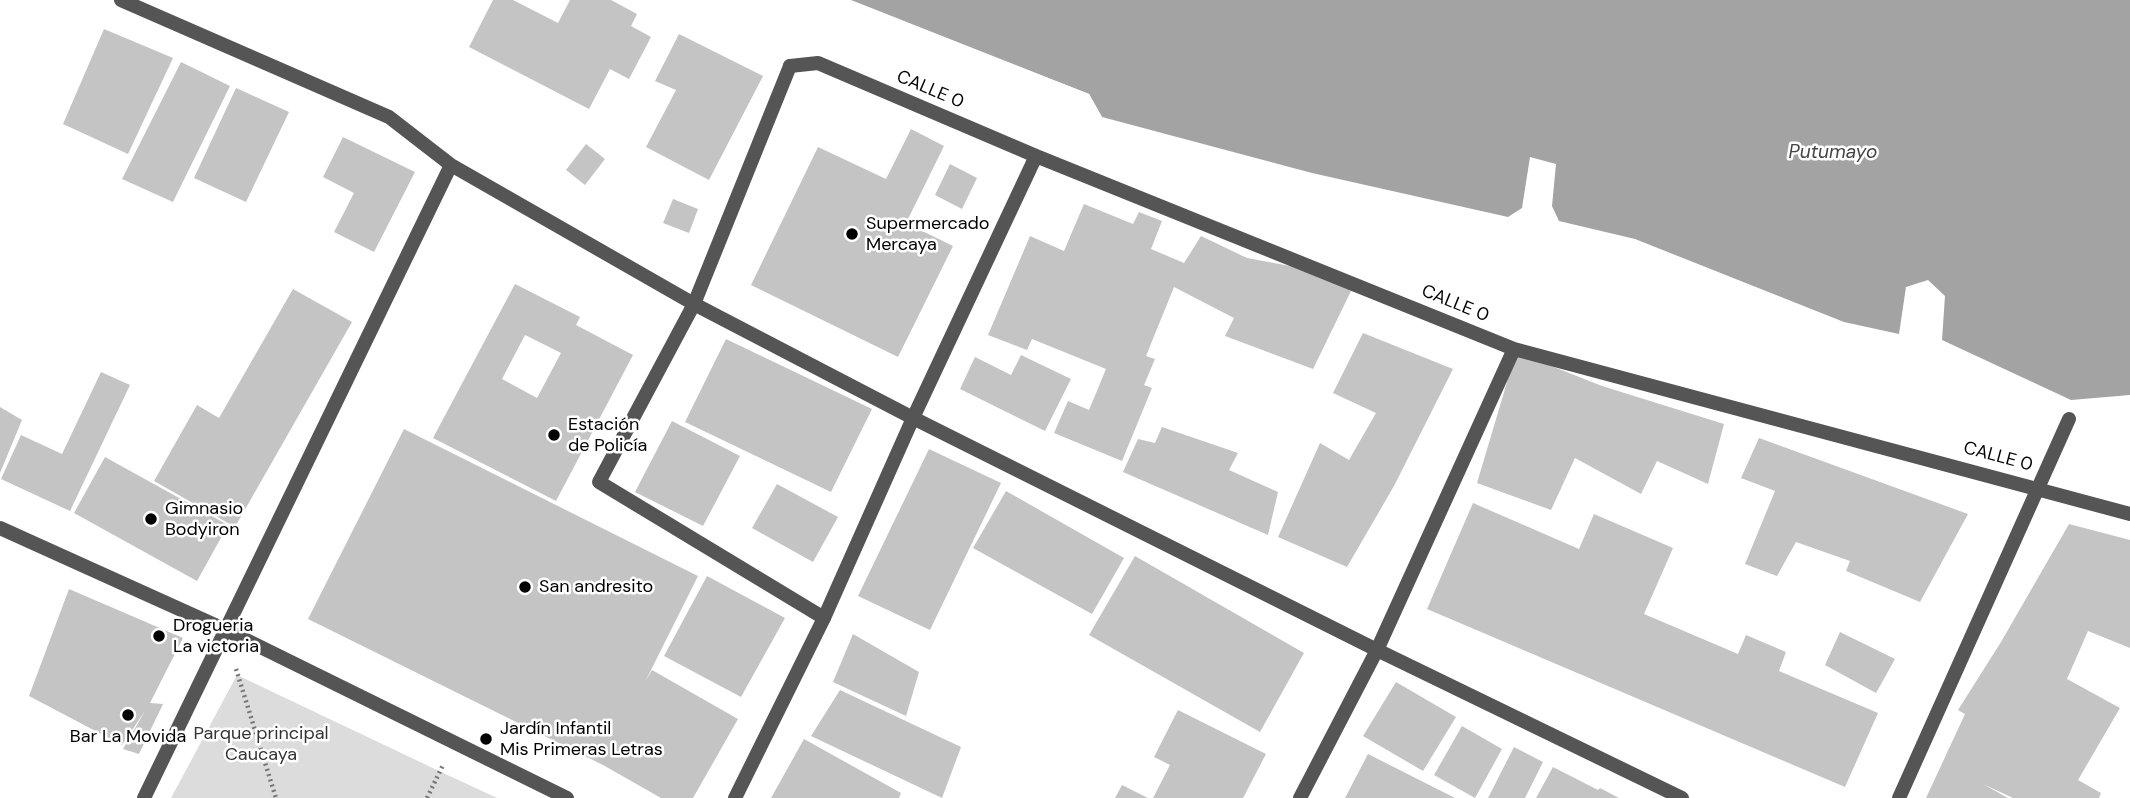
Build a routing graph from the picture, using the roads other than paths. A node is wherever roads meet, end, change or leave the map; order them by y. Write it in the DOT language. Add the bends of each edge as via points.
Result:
graph roads {
  1 [pos="121,0"];
  2 [pos="1036,156"];
  3 [pos="451,165"];
  4 [pos="694,304"];
  5 [pos="1514,349"];
  6 [pos="913,418"];
  7 [pos="2069,419"];
  8 [pos="2036,487"];
  9 [pos="2130,514"];
  10 [pos="0,528"];
  11 [pos="824,618"];
  12 [pos="228,631"];
  13 [pos="1377,650"];
  14 [pos="144,798"];
  15 [pos="567,798"];
  16 [pos="735,798"];
  17 [pos="1300,798"];
  18 [pos="1682,798"];
  19 [pos="1899,798"];
  1 -- 3 [label="street" via="389,117"];
  2 -- 4 [label="street, CALLE 0" via="818,63 790,65"];
  2 -- 5 [label="street, CALLE 0"];
  2 -- 6 [label="street"];
  3 -- 4 [label="street"];
  3 -- 12 [label="street"];
  4 -- 6 [label="street"];
  4 -- 11 [label="street" via="599,482"];
  5 -- 8 [label="street, CALLE 0"];
  5 -- 13 [label="street"];
  6 -- 11 [label="street"];
  6 -- 13 [label="street"];
  7 -- 8 [label="street"];
  8 -- 9 [label="street, CALLE 0"];
  8 -- 19 [label="street"];
  10 -- 12 [label="street"];
  11 -- 16 [label="street"];
  12 -- 14 [label="street"];
  12 -- 15 [label="street"];
  13 -- 17 [label="street"];
  13 -- 18 [label="street"];
}
